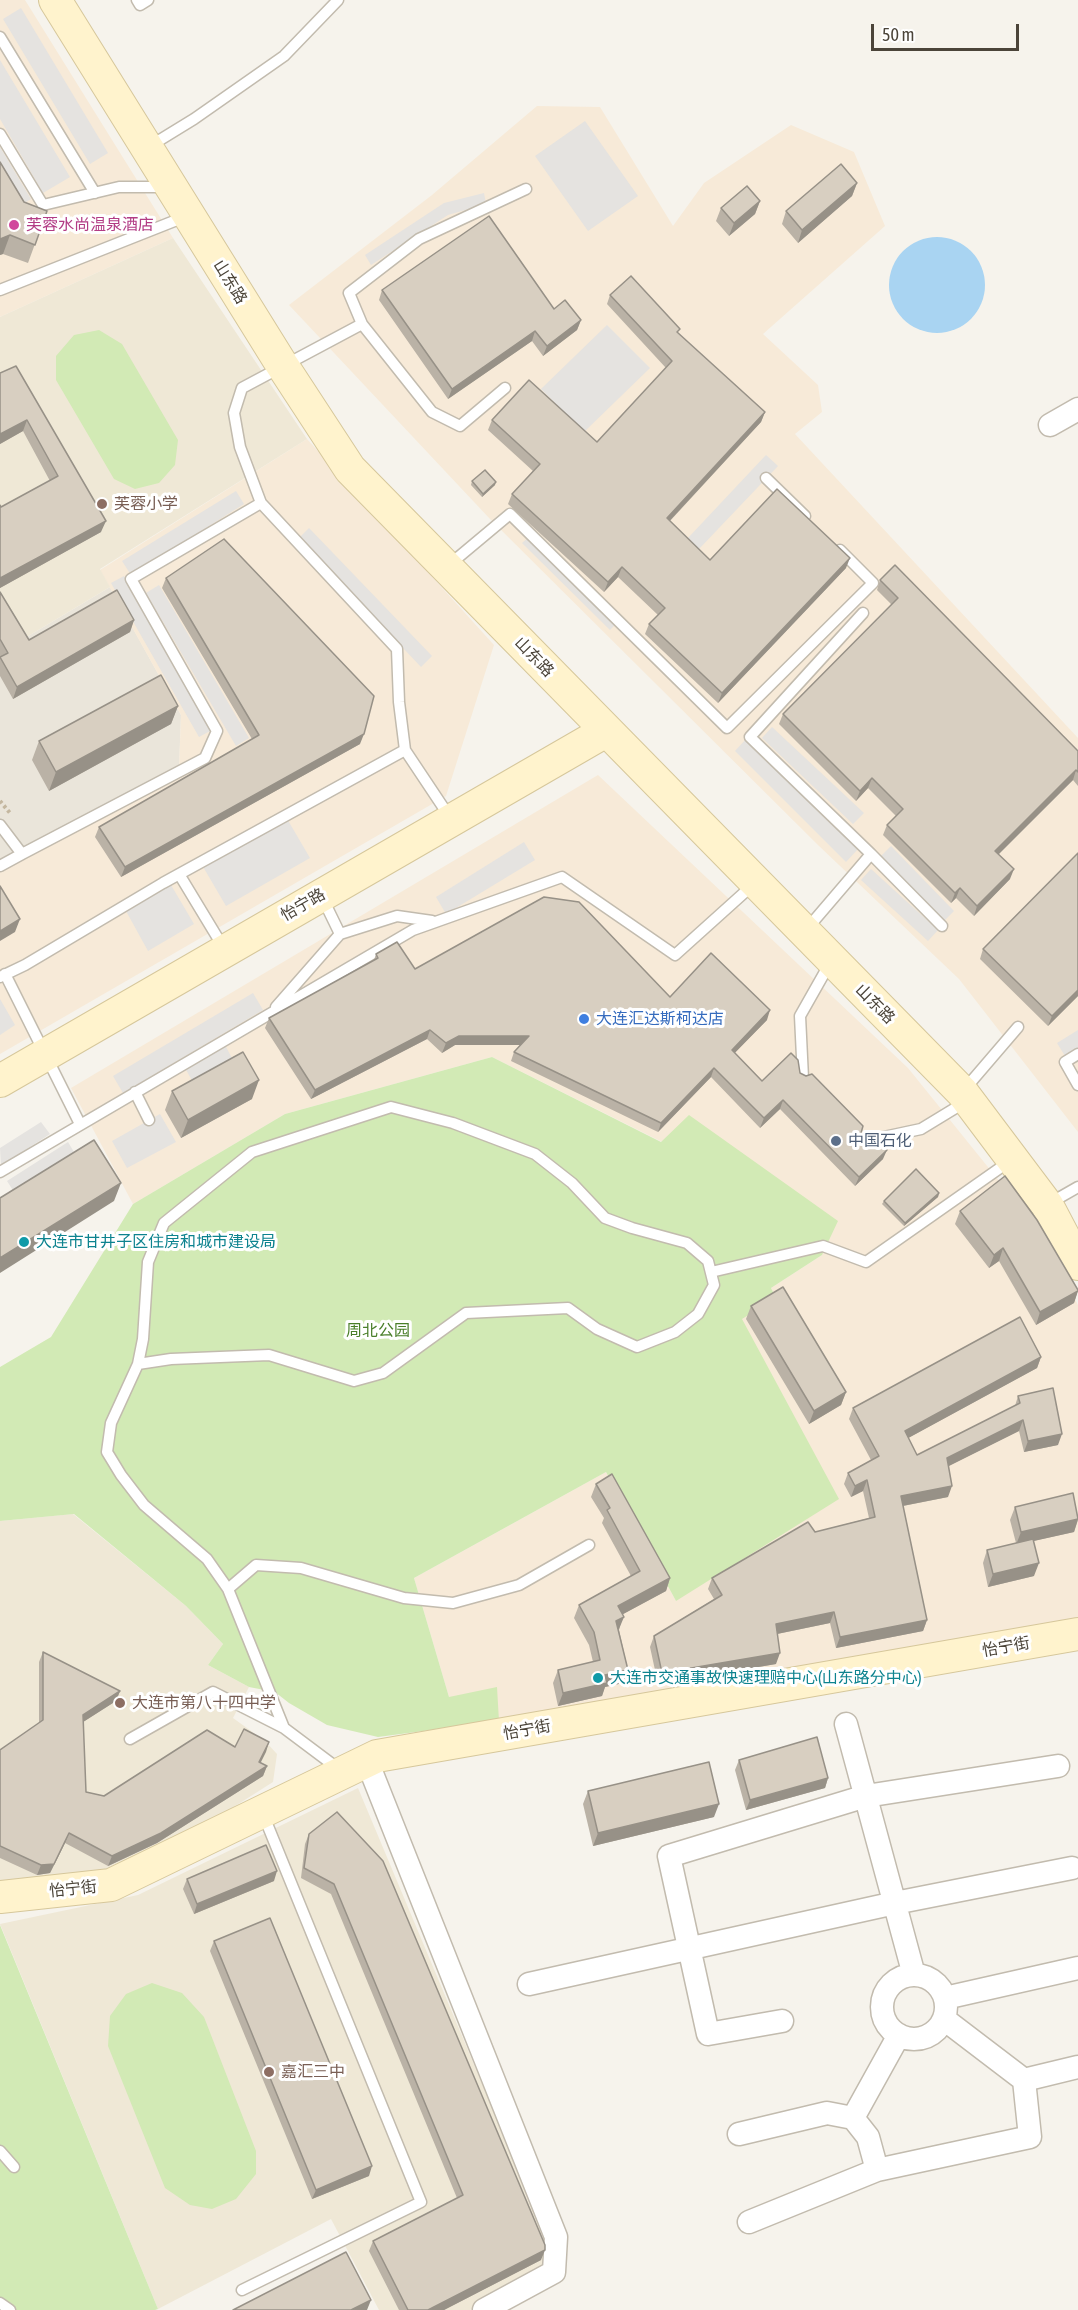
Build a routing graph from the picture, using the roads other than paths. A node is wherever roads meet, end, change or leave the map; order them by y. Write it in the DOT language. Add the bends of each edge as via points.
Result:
graph roads {
  1 [pos="55,0"];
  2 [pos="137,0"];
  3 [pos="148,0"];
  4 [pos="338,0"];
  5 [pos="0,37"];
  6 [pos="0,134"];
  7 [pos="147,148"];
  8 [pos="171,187"];
  9 [pos="526,189"];
  10 [pos="95,193"];
  11 [pos="188,215"];
  12 [pos="0,290"];
  13 [pos="362,324"];
  14 [pos="282,365"];
  15 [pos="505,388"];
  16 [pos="1078,409"];
  17 [pos="1050,425"];
  18 [pos="766,478"];
  19 [pos="261,503"];
  20 [pos="816,526"];
  21 [pos="832,543"];
  22 [pos="446,567"];
  23 [pos="863,613"];
  24 [pos="606,731"];
  25 [pos="405,750"];
  26 [pos="451,819"];
  27 [pos="0,825"];
  28 [pos="22,854"];
  29 [pos="871,854"];
  30 [pos="0,866"];
  31 [pos="179,874"];
  32 [pos="755,882"];
  33 [pos="321,894"];
  34 [pos="436,921"];
  35 [pos="942,926"];
  36 [pos="804,932"];
  37 [pos="339,934"];
  38 [pos="225,950"];
  39 [pos="832,960"];
  40 [pos="3,976"];
  41 [pos="270,1014"];
  42 [pos="1018,1028"];
  43 [pos="1078,1054"];
  44 [pos="44,1055"];
  45 [pos="803,1078"];
  46 [pos="0,1081"];
  47 [pos="1078,1085"];
  48 [pos="135,1092"];
  49 [pos="965,1096"];
  50 [pos="149,1120"];
  51 [pos="80,1124"];
  52 [pos="865,1141"];
  53 [pos="1012,1159"];
  54 [pos="0,1172"];
  55 [pos="1078,1187"];
  56 [pos="1047,1205"];
  57 [pos="1074,1250"];
  58 [pos="711,1272"];
  59 [pos="138,1364"];
  60 [pos="589,1545"];
  61 [pos="228,1589"];
  62 [pos="1078,1634"];
  63 [pos="846,1724"];
  64 [pos="284,1728"];
  65 [pos="130,1739"];
  66 [pos="355,1766"];
  67 [pos="1058,1766"];
  68 [pos="866,1797"];
  69 [pos="262,1811"];
  70 [pos="1072,1868"];
  71 [pos="0,1897"];
  72 [pos="895,1903"];
  73 [pos="689,1949"];
  74 [pos="1078,1968"];
  75 [pos="914,1975"];
  76 [pos="530,1984"];
  77 [pos="944,2009"];
  78 [pos="782,2021"];
  79 [pos="899,2035"];
  80 [pos="1078,2067"];
  81 [pos="1024,2080"];
  82 [pos="853,2118"];
  83 [pos="739,2134"];
  84 [pos="0,2151"];
  85 [pos="14,2167"];
  86 [pos="877,2170"];
  87 [pos="749,2222"];
  88 [pos="242,2290"];
  89 [pos="0,2303"];
  90 [pos="10,2310"];
  91 [pos="484,2310"];
  1 -- 7 [label="street, 山东路"];
  2 -- 3 [label="lane" via="140,5"];
  4 -- 7 [label="lane" via="284,56"];
  5 -- 10 [label="lane"];
  6 -- 10 [label="lane" via="43,205"];
  7 -- 8 [label="street, 山东路"];
  8 -- 10 [label="lane" via="119,187"];
  8 -- 11 [label="street, 山东路"];
  9 -- 13 [label="lane" via="419,239 349,293"];
  11 -- 12 [label="lane"];
  11 -- 14 [label="street, 山东路"];
  13 -- 14 [label="lane"];
  13 -- 15 [label="lane" via="432,412 460,426"];
  14 -- 19 [label="lane" via="242,388 234,413 240,447"];
  14 -- 22 [label="street, 山东路" via="350,469"];
  16 -- 17 [label="street"];
  18 -- 20 [label="lane"];
  19 -- 25 [label="lane" via="397,649"];
  19 -- 28 [label="lane" via="131,579 217,731 205,758"];
  21 -- 22 [label="lane" via="873,583 727,728 510,514"];
  22 -- 24 [label="street, 山东路"];
  23 -- 29 [label="lane" via="750,737"];
  24 -- 26 [label="street, 怡宁路"];
  24 -- 32 [label="street, 山东路"];
  25 -- 26 [label="lane"];
  25 -- 31 [label="lane"];
  26 -- 33 [label="street, 怡宁路"];
  27 -- 28 [label="lane"];
  28 -- 30 [label="lane"];
  29 -- 35 [label="lane"];
  29 -- 36 [label="lane"];
  31 -- 38 [label="lane"];
  31 -- 40 [label="lane"];
  32 -- 34 [label="lane" via="675,955 562,877"];
  32 -- 36 [label="street, 山东路"];
  33 -- 37 [label="lane"];
  33 -- 38 [label="street, 怡宁路"];
  34 -- 37 [label="lane" via="397,916"];
  34 -- 41 [label="lane" via="413,930"];
  36 -- 39 [label="street, 山东路"];
  37 -- 41 [label="lane"];
  38 -- 44 [label="street, 怡宁路"];
  39 -- 45 [label="lane" via="800,1016"];
  39 -- 49 [label="street, 山东路"];
  40 -- 44 [label="lane"];
  41 -- 48 [label="lane"];
  42 -- 49 [label="lane"];
  43 -- 47 [label="lane" via="1065,1062"];
  44 -- 46 [label="street, 怡宁路"];
  44 -- 51 [label="lane"];
  48 -- 50 [label="lane"];
  48 -- 51 [label="lane"];
  49 -- 52 [label="lane" via="921,1129"];
  49 -- 53 [label="street, 山东路"];
  51 -- 54 [label="lane"];
  53 -- 56 [label="street, 山东路"];
  53 -- 58 [label="lane" via="866,1262 823,1246"];
  55 -- 56 [label="lane"];
  56 -- 57 [label="street, 山东路"];
  58 -- 59 [label="lane" via="714,1285 698,1314 675,1332 637,1347 597,1329 568,1308 465,1313 383,1373 354,1381 269,1355"];
  58 -- 59 [label="lane" via="708,1260 687,1243 605,1218 572,1183 535,1154 453,1124 391,1107 252,1152 164,1223 148,1262"];
  59 -- 61 [label="lane" via="111,1423 107,1452 144,1505 207,1559"];
  60 -- 61 [label="lane" via="519,1585 453,1603 404,1598 301,1568 256,1565"];
  61 -- 64 [label="lane"];
  62 -- 66 [label="street, 怡宁街" via="377,1756"];
  63 -- 68 [label="street"];
  64 -- 65 [label="lane" via="213,1692"];
  64 -- 66 [label="lane"];
  66 -- 69 [label="street, 怡宁街"];
  66 -- 91 [label="street" via="556,2237 554,2272"];
  67 -- 68 [label="street"];
  68 -- 72 [label="street"];
  68 -- 73 [label="street" via="669,1856"];
  69 -- 71 [label="street, 怡宁街" via="111,1885"];
  69 -- 88 [label="lane" via="421,2202"];
  70 -- 72 [label="street"];
  72 -- 73 [label="street"];
  72 -- 75 [label="street"];
  73 -- 76 [label="street"];
  73 -- 78 [label="street" via="708,2034"];
  74 -- 77 [label="street"];
  75 -- 77 [label="street" via="940,1989"];
  75 -- 79 [label="street" via="895,1982 883,1999 885,2019"];
  77 -- 79 [label="street" via="938,2028 930,2035 909,2039"];
  77 -- 81 [label="street"];
  79 -- 82 [label="street"];
  80 -- 81 [label="street"];
  81 -- 86 [label="street" via="1030,2137"];
  82 -- 83 [label="street" via="827,2113"];
  82 -- 86 [label="street" via="868,2137"];
  84 -- 85 [label="lane"];
  86 -- 87 [label="street"];
  89 -- 90 [label="lane"];
}
